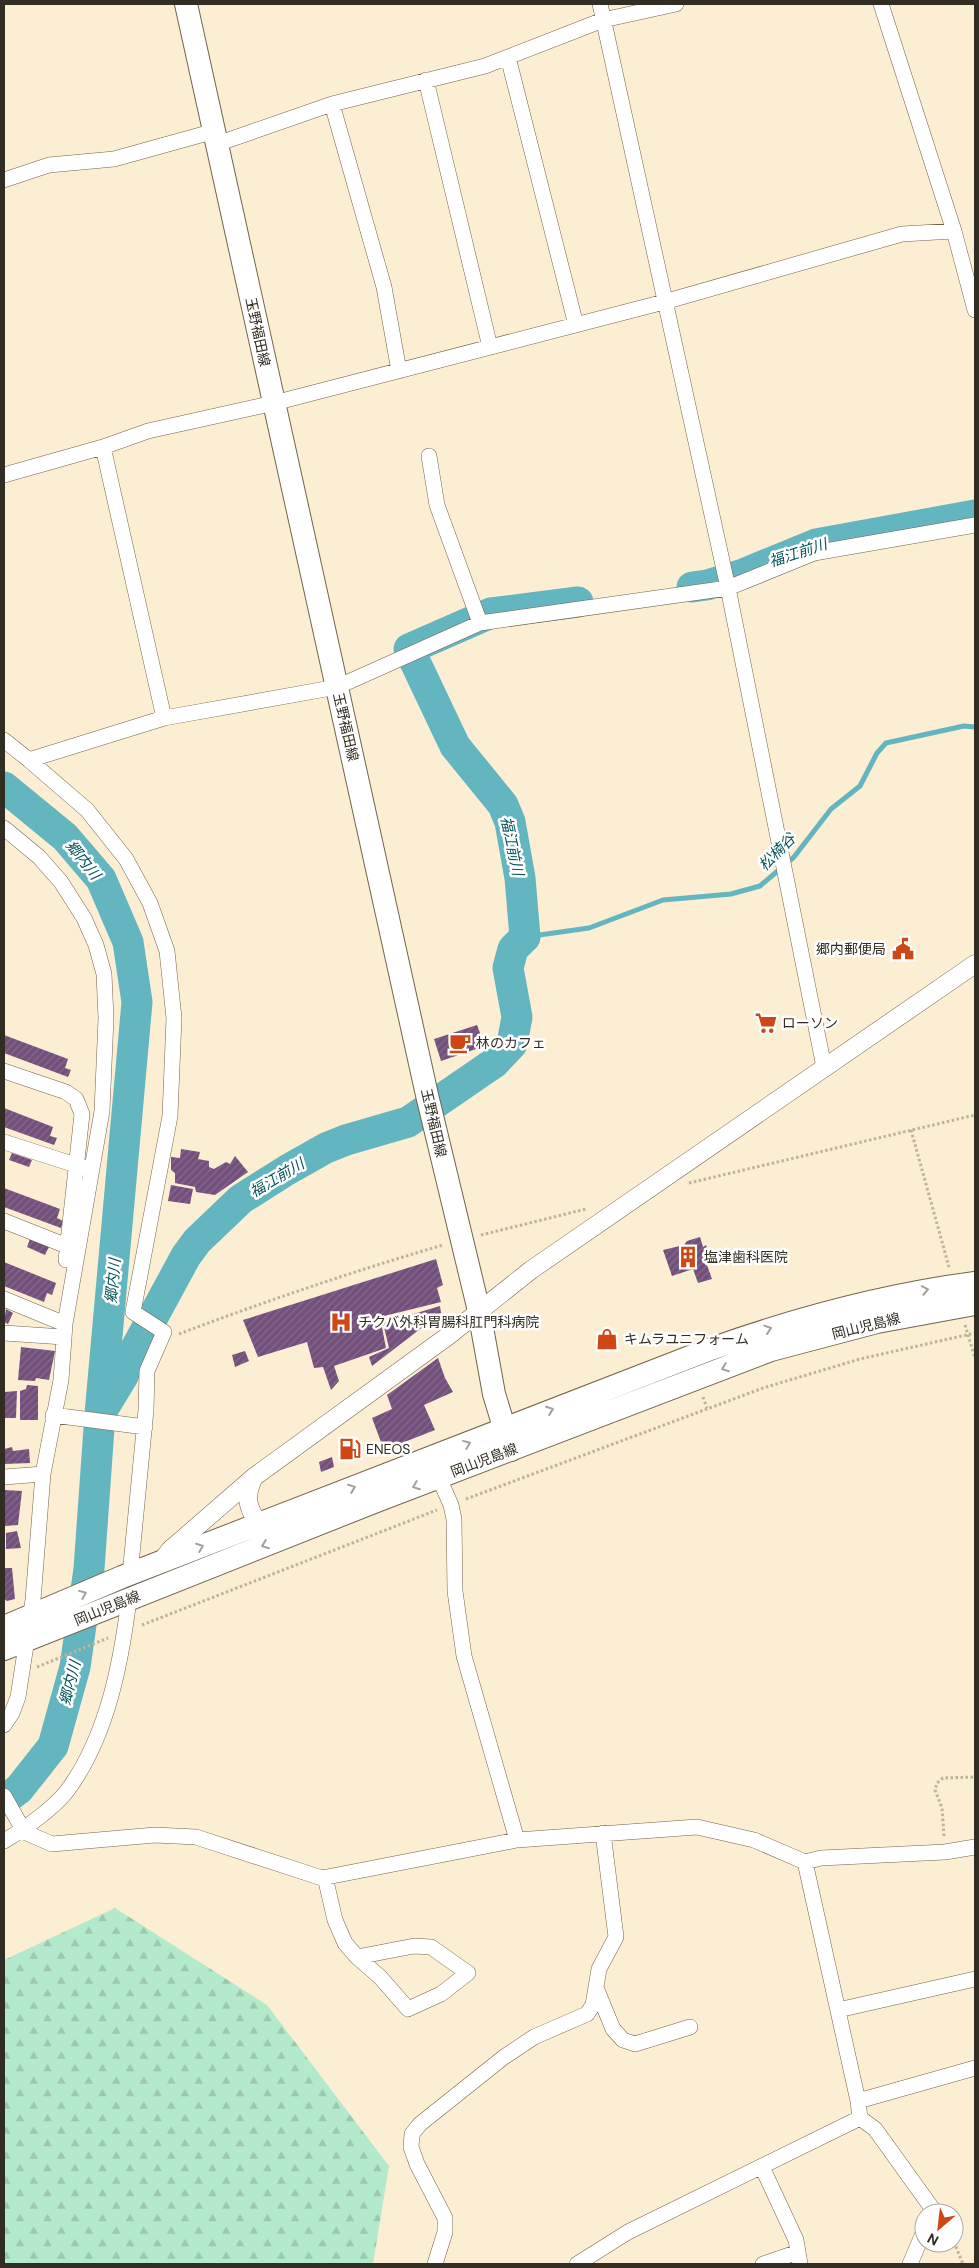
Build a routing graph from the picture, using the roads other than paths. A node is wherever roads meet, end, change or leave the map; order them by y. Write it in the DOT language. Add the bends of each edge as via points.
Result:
graph roads {
  1 [pos="188,4"];
  2 [pos="600,4"];
  3 [pos="676,4"];
  4 [pos="882,4"];
  5 [pos="603,20"];
  6 [pos="508,57"];
  7 [pos="426,80"];
  8 [pos="332,104"];
  9 [pos="216,138"];
  10 [pos="4,180"];
  11 [pos="954,230"];
  12 [pos="664,302"];
  13 [pos="975,310"];
  14 [pos="576,325"];
  15 [pos="490,347"];
  16 [pos="399,371"];
  17 [pos="274,403"];
  18 [pos="103,447"];
  19 [pos="429,456"];
  20 [pos="4,475"];
  21 [pos="975,525"];
  22 [pos="728,588"];
  23 [pos="480,623"];
  24 [pos="337,687"];
  25 [pos="164,718"];
  26 [pos="4,740"];
  27 [pos="29,760"];
  28 [pos="4,828"];
  29 [pos="975,964"];
  30 [pos="824,1067"];
  31 [pos="4,1071"];
  32 [pos="4,1142"];
  33 [pos="77,1166"];
  34 [pos="94,1169"];
  35 [pos="4,1222"];
  36 [pos="73,1248"];
  37 [pos="966,1295"];
  38 [pos="4,1298"];
  39 [pos="479,1311"];
  40 [pos="62,1327"];
  41 [pos="4,1333"];
  42 [pos="58,1416"];
  43 [pos="142,1427"];
  44 [pos="504,1428"];
  45 [pos="511,1450"];
  46 [pos="43,1474"];
  47 [pos="254,1476"];
  48 [pos="4,1477"];
  49 [pos="439,1478"];
  50 [pos="377,1490"];
  51 [pos="260,1524"];
  52 [pos="161,1562"];
  53 [pos="126,1576"];
  54 [pos="124,1600"];
  55 [pos="35,1625"];
  56 [pos="4,1627"];
  57 [pos="4,1650"];
  58 [pos="4,1725"];
  59 [pos="4,1796"];
  60 [pos="21,1828"];
  61 [pos="604,1833"];
  62 [pos="517,1840"];
  63 [pos="4,1841"];
  64 [pos="975,1848"];
  65 [pos="805,1862"];
  66 [pos="325,1877"];
  67 [pos="357,1957"];
  68 [pos="975,1978"];
  69 [pos="597,1990"];
  70 [pos="838,2010"];
  71 [pos="690,2027"];
  72 [pos="975,2068"];
  73 [pos="858,2100"];
  74 [pos="860,2118"];
  75 [pos="762,2167"];
  76 [pos="928,2203"];
  77 [pos="799,2258"];
  78 [pos="435,2264"];
  79 [pos="577,2264"];
  80 [pos="763,2264"];
  1 -- 9 [label="main road, 玉野福田線"];
  2 -- 5 [label="street"];
  3 -- 5 [label="street"];
  4 -- 11 [label="street"];
  5 -- 6 [label="street"];
  5 -- 12 [label="street"];
  6 -- 7 [label="street"];
  6 -- 14 [label="street"];
  7 -- 8 [label="street"];
  7 -- 15 [label="street"];
  8 -- 9 [label="street"];
  8 -- 16 [label="street" via="384,287"];
  9 -- 10 [label="street" via="114,158 49,165"];
  9 -- 17 [label="main road, 玉野福田線"];
  11 -- 12 [label="street" via="902,234"];
  11 -- 13 [label="street"];
  12 -- 14 [label="street"];
  12 -- 22 [label="street"];
  14 -- 15 [label="street"];
  15 -- 16 [label="street"];
  16 -- 17 [label="street"];
  17 -- 18 [label="street" via="148,431"];
  17 -- 24 [label="main road, 玉野福田線"];
  18 -- 20 [label="street"];
  18 -- 25 [label="street"];
  19 -- 23 [label="street" via="437,505"];
  21 -- 22 [label="street" via="814,553"];
  22 -- 23 [label="street"];
  22 -- 30 [label="street"];
  23 -- 24 [label="street"];
  24 -- 25 [label="street"];
  24 -- 39 [label="main road, 玉野福田線" via="427,1095 467,1238"];
  25 -- 27 [label="street"];
  26 -- 27 [label="street"];
  27 -- 43 [label="street" via="87,810 126,859 150,903 167,951 174,1018 170,1116 133,1312 159,1334 147,1371"];
  28 -- 34 [label="street" via="39,857 61,882 84,918 104,974 103,1101"];
  29 -- 30 [label="street"];
  30 -- 39 [label="street" via="531,1270"];
  31 -- 33 [label="street" via="66,1092 76,1099 82,1114"];
  32 -- 33 [label="street"];
  33 -- 34 [label="street"];
  33 -- 36 [label="street"];
  34 -- 36 [label="street"];
  35 -- 36 [label="street"];
  36 -- 40 [label="street"];
  44 -- 37 [label="main road, 岡山児島線, one-way" via="779,1325 854,1305"];
  37 -- 45 [label="main road, 岡山児島線, one-way" via="771,1350"];
  38 -- 40 [label="street"];
  39 -- 44 [label="main road, 玉野福田線" via="494,1394"];
  39 -- 47 [label="street"];
  40 -- 41 [label="street"];
  40 -- 42 [label="street"];
  42 -- 43 [label="street"];
  42 -- 46 [label="street"];
  43 -- 53 [label="street"];
  44 -- 45 [label="main road, 玉野福田線"];
  50 -- 44 [label="main road, 岡山児島線, one-way"];
  45 -- 49 [label="main road, 岡山児島線"];
  46 -- 48 [label="street"];
  46 -- 55 [label="street"];
  47 -- 51 [label="street" via="249,1488 248,1509"];
  47 -- 52 [label="street" via="170,1550"];
  49 -- 50 [label="main road, 岡山児島線, one-way"];
  49 -- 62 [label="street" via="454,1519 455,1591 464,1656"];
  51 -- 50 [label="main road, 岡山児島線, one-way"];
  50 -- 54 [label="main road, 岡山児島線, one-way"];
  52 -- 51 [label="main road, 岡山児島線, one-way"];
  52 -- 53 [label="main road, 岡山児島線"];
  55 -- 53 [label="main road, 岡山児島線, one-way"];
  54 -- 55 [label="main road, 岡山児島線"];
  54 -- 60 [label="street" via="109,1700 90,1752 66,1792"];
  55 -- 56 [label="main road, 岡山児島線"];
  55 -- 57 [label="main road, 岡山児島線"];
  55 -- 58 [label="street" via="18,1697"];
  59 -- 60 [label="street"];
  60 -- 63 [label="street"];
  60 -- 66 [label="street" via="52,1844 155,1835 196,1837"];
  61 -- 62 [label="street"];
  61 -- 65 [label="street" via="697,1827 754,1840"];
  61 -- 69 [label="street" via="616,1937 599,1969"];
  62 -- 66 [label="street"];
  64 -- 65 [label="street" via="821,1858"];
  65 -- 70 [label="street"];
  66 -- 67 [label="street" via="335,1920 345,1942"];
  67 -- 67 [label="street" via="414,1946 431,1947 468,1973 441,1994 408,2009"];
  68 -- 70 [label="street"];
  69 -- 71 [label="street" via="613,2029 623,2040 635,2044"];
  69 -- 78 [label="street" via="587,2014 534,2037 504,2057 420,2124 412,2134 411,2147 417,2164 445,2218 445,2232"];
  70 -- 73 [label="street"];
  72 -- 73 [label="street"];
  73 -- 74 [label="street"];
  74 -- 75 [label="street"];
  74 -- 76 [label="street" via="875,2129"];
  75 -- 77 [label="street" via="796,2240"];
  75 -- 79 [label="street" via="628,2232"];
  77 -- 80 [label="street"];
}
